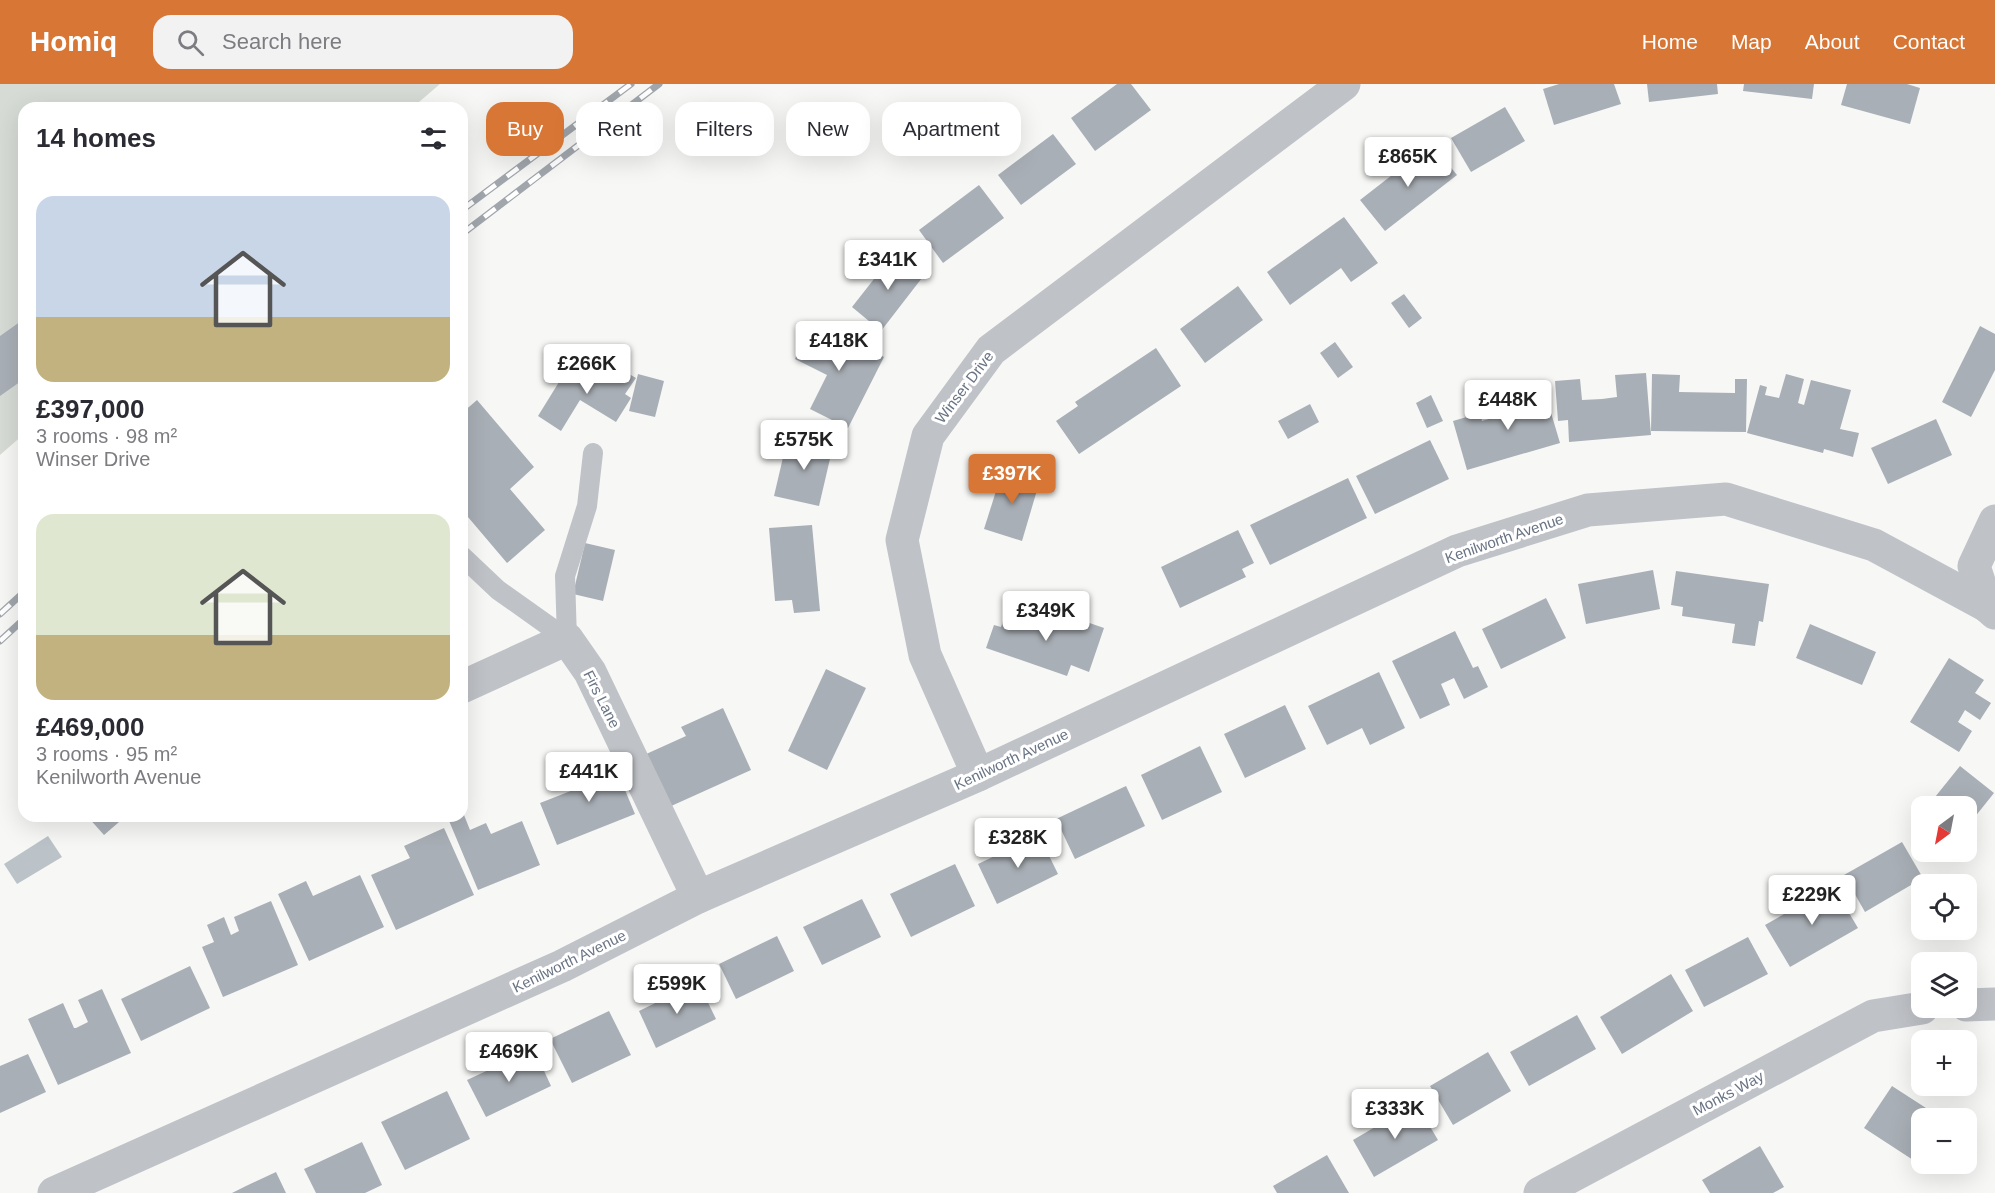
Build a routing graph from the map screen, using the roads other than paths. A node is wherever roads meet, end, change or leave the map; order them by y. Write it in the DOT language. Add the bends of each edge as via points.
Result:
graph roads {
  1 [pos="1344,84"];
  2 [pos="593,453"];
  3 [pos="1995,521"];
  4 [pos="468,562"];
  5 [pos="1991,610"];
  6 [pos="567,639"];
  7 [pos="468,684"];
  8 [pos="978,775"];
  9 [pos="698,897"];
  10 [pos="1995,1004"];
  11 [pos="1977,1005"];
  12 [pos="1911,1010"];
  13 [pos="54,1193"];
  14 [pos="1540,1193"];
  1 -- 8 [label="street, Winser Drive" via="991,350 928,436 903,540 925,655"];
  2 -- 6 [label="lane" via="587,506 565,576"];
  3 -- 5 [label="street" via="1974,566"];
  4 -- 6 [label="lane" via="498,590"];
  5 -- 8 [label="street, Kenilworth Avenue" via="1874,544 1726,499 1588,510 1457,551"];
  6 -- 7 [label="street"];
  6 -- 9 [label="street, Firs Lane" via="590,672"];
  8 -- 9 [label="street, Kenilworth Avenue"];
  9 -- 13 [label="street, Kenilworth Avenue" via="562,966"];
  10 -- 11 [label="street"];
  12 -- 14 [label="street, Monks Way" via="1873,1016"];
}
